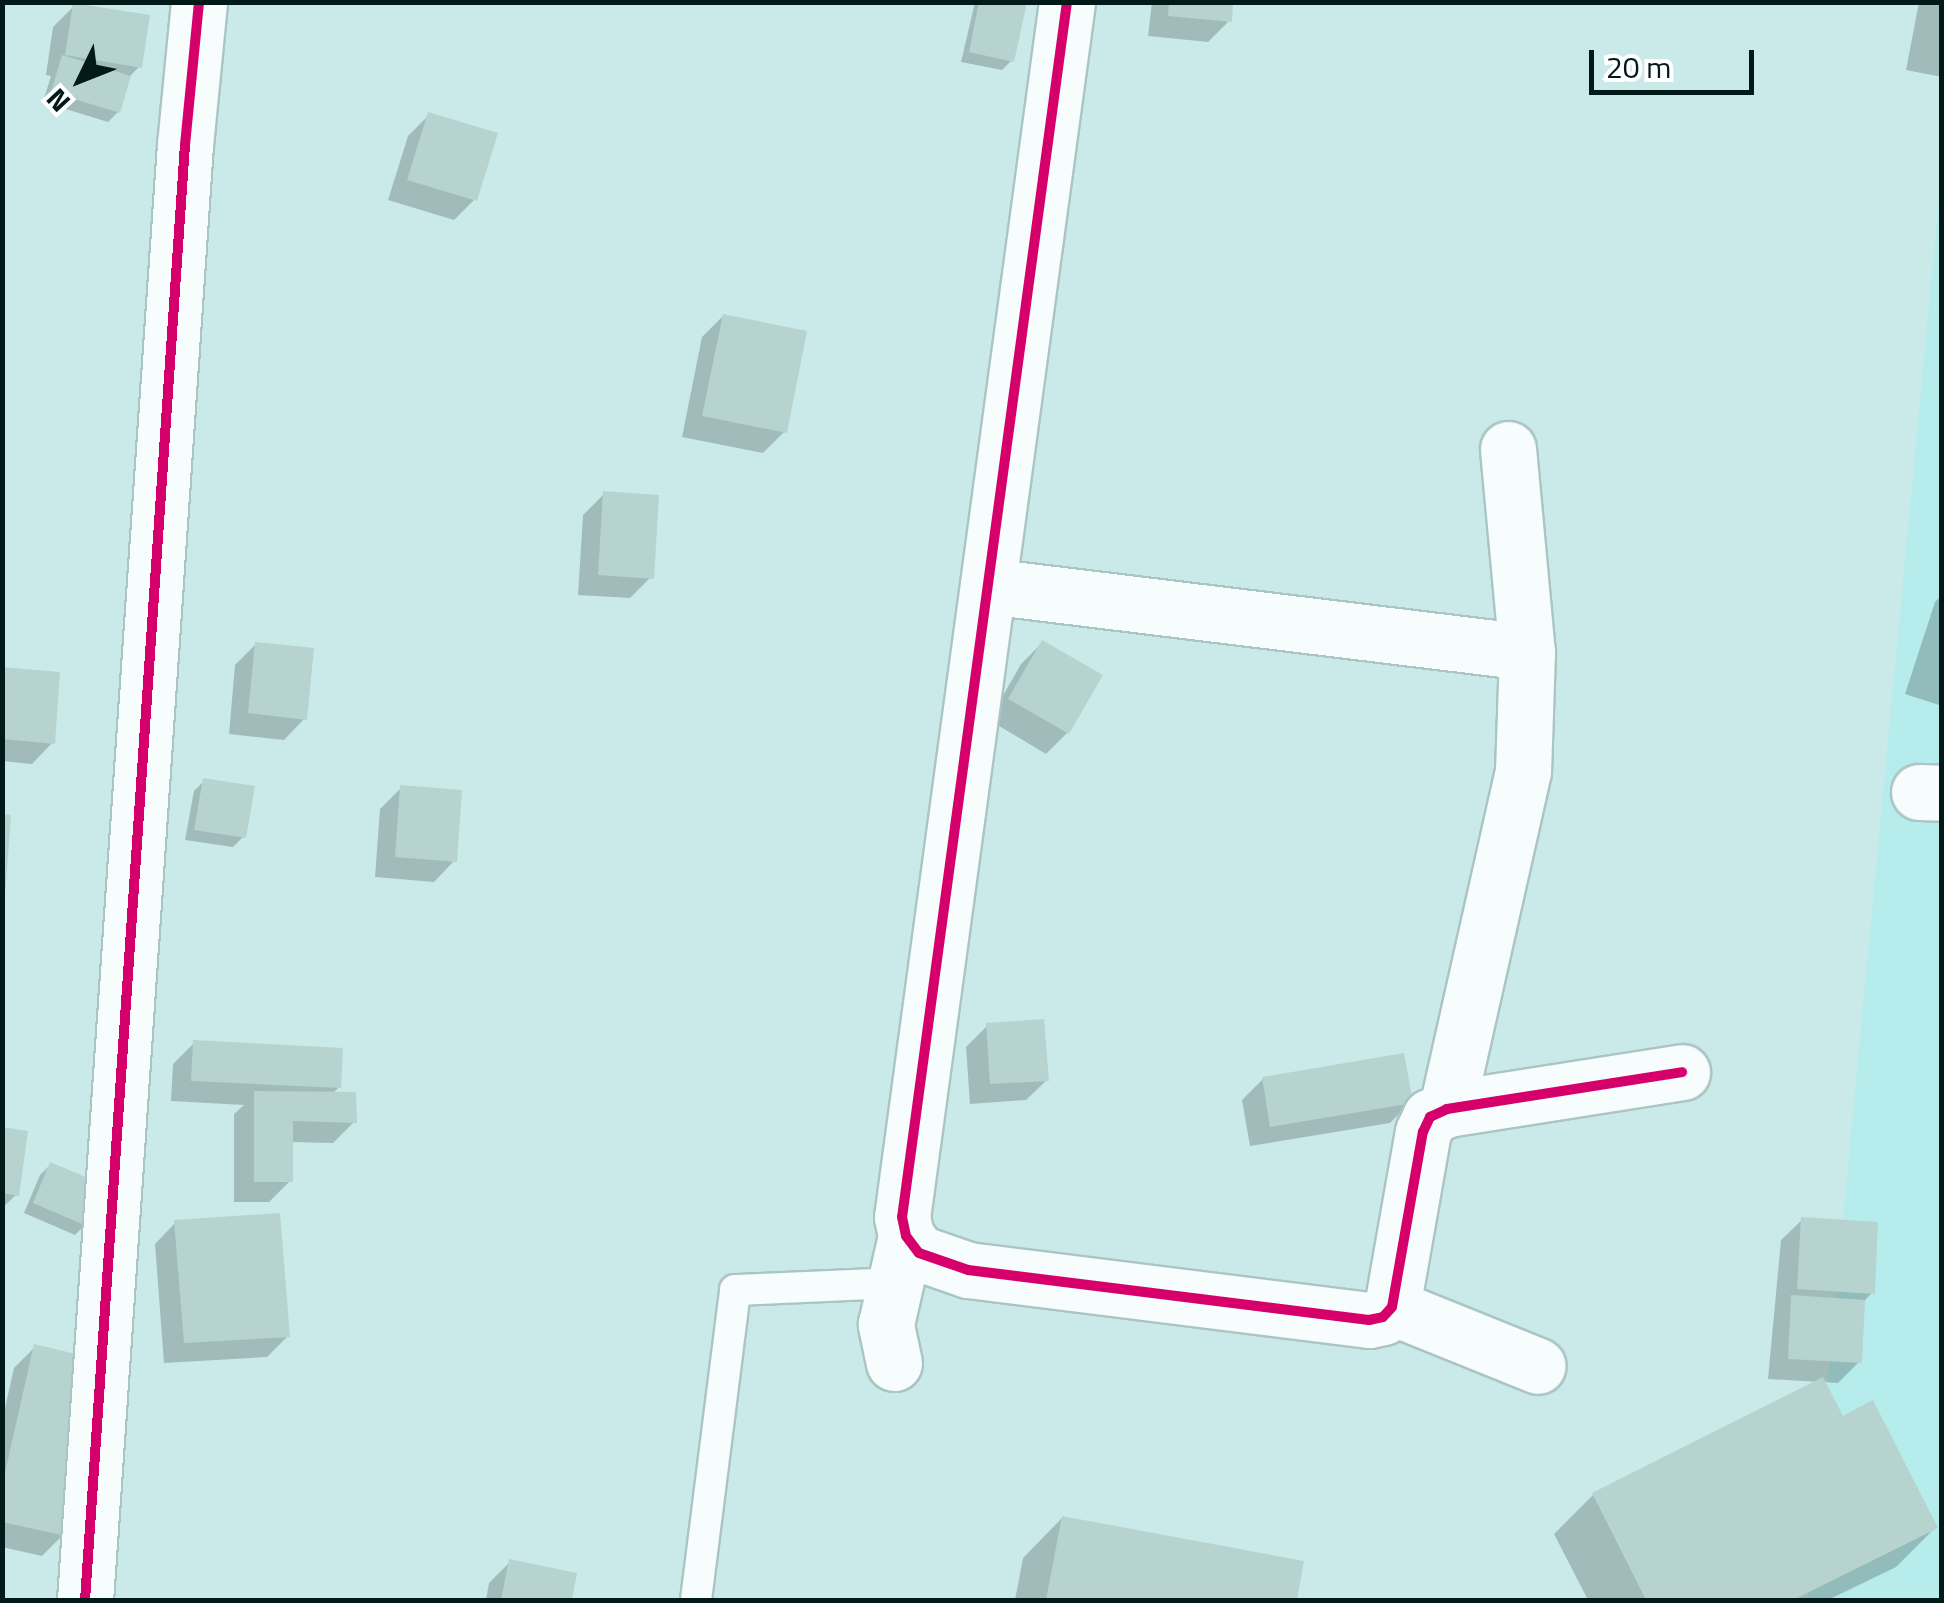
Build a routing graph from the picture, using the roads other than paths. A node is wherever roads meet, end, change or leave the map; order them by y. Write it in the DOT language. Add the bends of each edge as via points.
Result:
graph roads {
  1 [pos="199,2"];
  2 [pos="1076,11"];
  3 [pos="1508,449"];
  4 [pos="988,586"];
  5 [pos="1527,652"];
  6 [pos="1682,1072"];
  7 [pos="1447,1109"];
  8 [pos="900,1260"];
  9 [pos="1392,1307"];
  10 [pos="894,1363"];
  11 [pos="1538,1366"];
  12 [pos="85,1600"];
  13 [pos="696,1600"];
  1 -- 12 [label="street"];
  2 -- 4 [label="street"];
  3 -- 5 [label="street"];
  4 -- 5 [label="street"];
  4 -- 8 [label="street"];
  5 -- 7 [label="street" via="1524,770"];
  6 -- 7 [label="street"];
  7 -- 9 [label="street" via="1430,1117 1423,1132"];
  8 -- 9 [label="street" via="919,1253 968,1270 1369,1320"];
  8 -- 10 [label="street" via="886,1324"];
  8 -- 13 [label="lane" via="736,1290"];
  9 -- 11 [label="street"];
}
